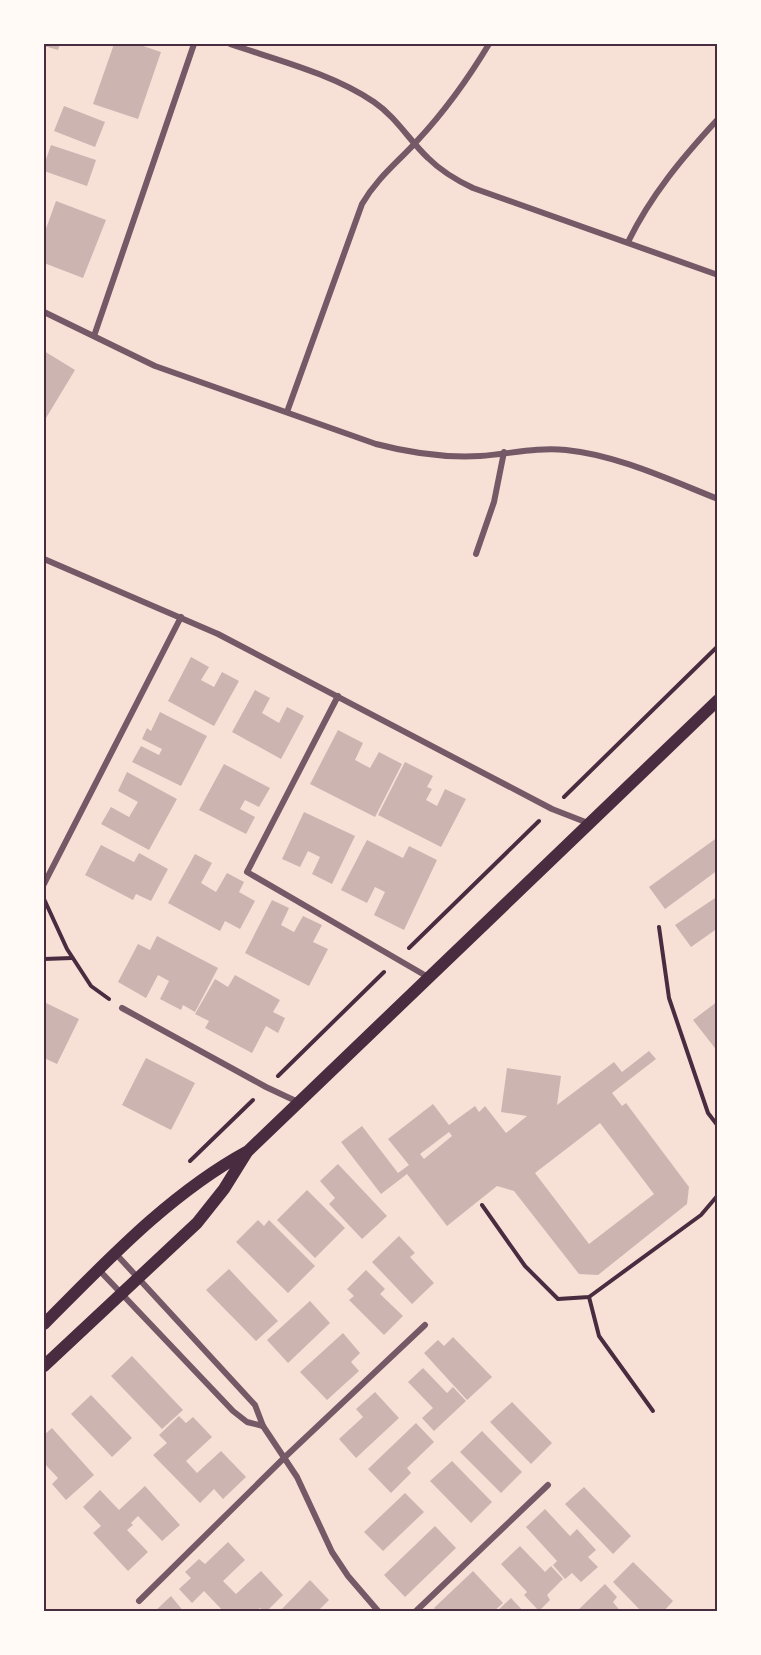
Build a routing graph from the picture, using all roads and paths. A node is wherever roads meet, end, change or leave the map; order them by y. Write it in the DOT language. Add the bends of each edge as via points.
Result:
graph roads {
  1 [pos="194,44"];
  2 [pos="230,44"];
  3 [pos="489,44"];
  4 [pos="248,46"];
  5 [pos="717,119"];
  6 [pos="415,144"];
  7 [pos="628,242"];
  8 [pos="717,275"];
  9 [pos="44,312"];
  10 [pos="94,336"];
  11 [pos="287,412"];
  12 [pos="504,452"];
  13 [pos="717,498"];
  14 [pos="476,554"];
  15 [pos="44,558"];
  16 [pos="181,617"];
  17 [pos="338,696"];
  18 [pos="717,700"];
  19 [pos="588,823"];
  20 [pos="44,880"];
  21 [pos="44,897"];
  22 [pos="659,927"];
  23 [pos="73,958"];
  24 [pos="44,959"];
  25 [pos="428,977"];
  26 [pos="122,1008"];
  27 [pos="298,1102"];
  28 [pos="717,1126"];
  29 [pos="248,1150"];
  30 [pos="717,1195"];
  31 [pos="482,1205"];
  32 [pos="116,1254"];
  33 [pos="99,1270"];
  34 [pos="138,1278"];
  35 [pos="122,1294"];
  36 [pos="589,1297"];
  37 [pos="44,1321"];
  38 [pos="425,1325"];
  39 [pos="44,1366"];
  40 [pos="653,1411"];
  41 [pos="263,1426"];
  42 [pos="285,1457"];
  43 [pos="548,1485"];
  44 [pos="139,1601"];
  45 [pos="379,1611"];
  46 [pos="415,1611"];
  1 -- 10 [label="street"];
  2 -- 4 [label="street"];
  3 -- 6 [label="street" via="461,88"];
  4 -- 6 [label="street" via="355,90 387,113"];
  5 -- 7 [label="street" via="656,191"];
  6 -- 7 [label="street" via="442,171 473,188"];
  6 -- 11 [label="street" via="381,176 362,204"];
  7 -- 8 [label="street"];
  9 -- 10 [label="street"];
  10 -- 11 [label="street" via="155,366"];
  11 -- 12 [label="street" via="405,451 458,456"];
  12 -- 13 [label="street" via="544,449 589,453"];
  12 -- 14 [label="street" via="494,501"];
  15 -- 16 [label="street"];
  16 -- 17 [label="street"];
  16 -- 20 [label="street"];
  17 -- 19 [label="street" via="552,809"];
  17 -- 25 [label="street" via="247,872"];
  18 -- 19 [label="main road"];
  19 -- 25 [label="main road"];
  21 -- 23 [label="path"];
  22 -- 28 [label="path" via="669,998 708,1113"];
  23 -- 24 [label="path"];
  23 -- 26 [label="path" via="91,986"];
  25 -- 27 [label="main road"];
  26 -- 27 [label="street"];
  27 -- 29 [label="main road"];
  29 -- 32 [label="main road" via="174,1199"];
  29 -- 34 [label="main road" via="197,1223"];
  30 -- 36 [label="path" via="701,1215"];
  31 -- 36 [label="path" via="525,1266 558,1299"];
  32 -- 33 [label="main road"];
  32 -- 34 [label="street"];
  33 -- 35 [label="street"];
  33 -- 37 [label="main road"];
  34 -- 35 [label="main road"];
  34 -- 41 [label="street" via="250,1398"];
  35 -- 39 [label="main road"];
  35 -- 41 [label="street" via="233,1411 247,1422"];
  36 -- 40 [label="path" via="599,1336"];
  38 -- 42 [label="street"];
  41 -- 42 [label="street"];
  42 -- 44 [label="street"];
  42 -- 45 [label="street" via="332,1552"];
  43 -- 46 [label="street"];
}
